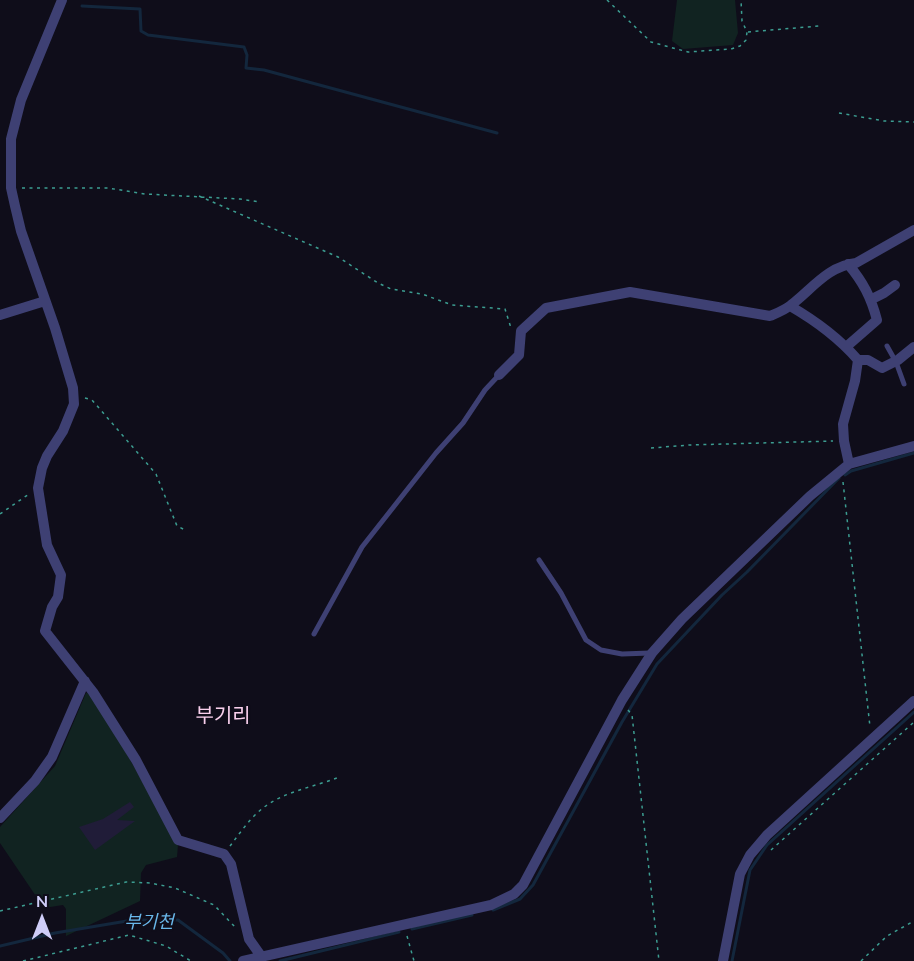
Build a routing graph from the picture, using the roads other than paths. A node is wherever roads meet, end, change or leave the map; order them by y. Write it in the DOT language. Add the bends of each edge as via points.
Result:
graph roads {
  1 [pos="62,0"];
  2 [pos="914,230"];
  3 [pos="848,264"];
  4 [pos="895,285"];
  5 [pos="872,299"];
  6 [pos="45,301"];
  7 [pos="790,306"];
  8 [pos="0,315"];
  9 [pos="846,346"];
  10 [pos="887,346"];
  11 [pos="914,347"];
  12 [pos="858,360"];
  13 [pos="896,362"];
  14 [pos="499,375"];
  15 [pos="904,384"];
  16 [pos="914,446"];
  17 [pos="845,466"];
  18 [pos="539,560"];
  19 [pos="314,634"];
  20 [pos="652,653"];
  21 [pos="84,681"];
  22 [pos="914,701"];
  23 [pos="0,818"];
  24 [pos="261,956"];
  25 [pos="245,961"];
  26 [pos="723,961"];
  1 -- 6 [label="street" via="21,100 11,139 11,188"];
  2 -- 3 [label="street"];
  3 -- 5 [label="street"];
  3 -- 7 [label="street" via="819,278"];
  4 -- 5 [label="street"];
  5 -- 9 [label="street" via="877,320"];
  6 -- 8 [label="street"];
  6 -- 21 [label="street" via="74,394 69,420 47,456 38,488 47,545 61,575 58,597 51,607 45,632"];
  7 -- 9 [label="street"];
  7 -- 14 [label="street" via="770,316 630,292 546,308 521,331 519,355"];
  9 -- 12 [label="street"];
  10 -- 13 [label="lane"];
  11 -- 13 [label="street"];
  12 -- 13 [label="street" via="868,360 882,369"];
  12 -- 17 [label="street" via="843,424"];
  13 -- 15 [label="lane"];
  14 -- 19 [label="lane" via="362,547"];
  16 -- 17 [label="street"];
  17 -- 20 [label="street" via="682,619"];
  18 -- 20 [label="lane" via="586,640 601,650"];
  20 -- 24 [label="street" via="622,700 523,885 514,894 491,905"];
  21 -- 23 [label="street" via="51,757 35,781"];
  21 -- 24 [label="street" via="136,760 178,840 224,854 231,864 249,939"];
  22 -- 26 [label="street" via="750,855 740,874"];
  24 -- 25 [label="street"];
}
